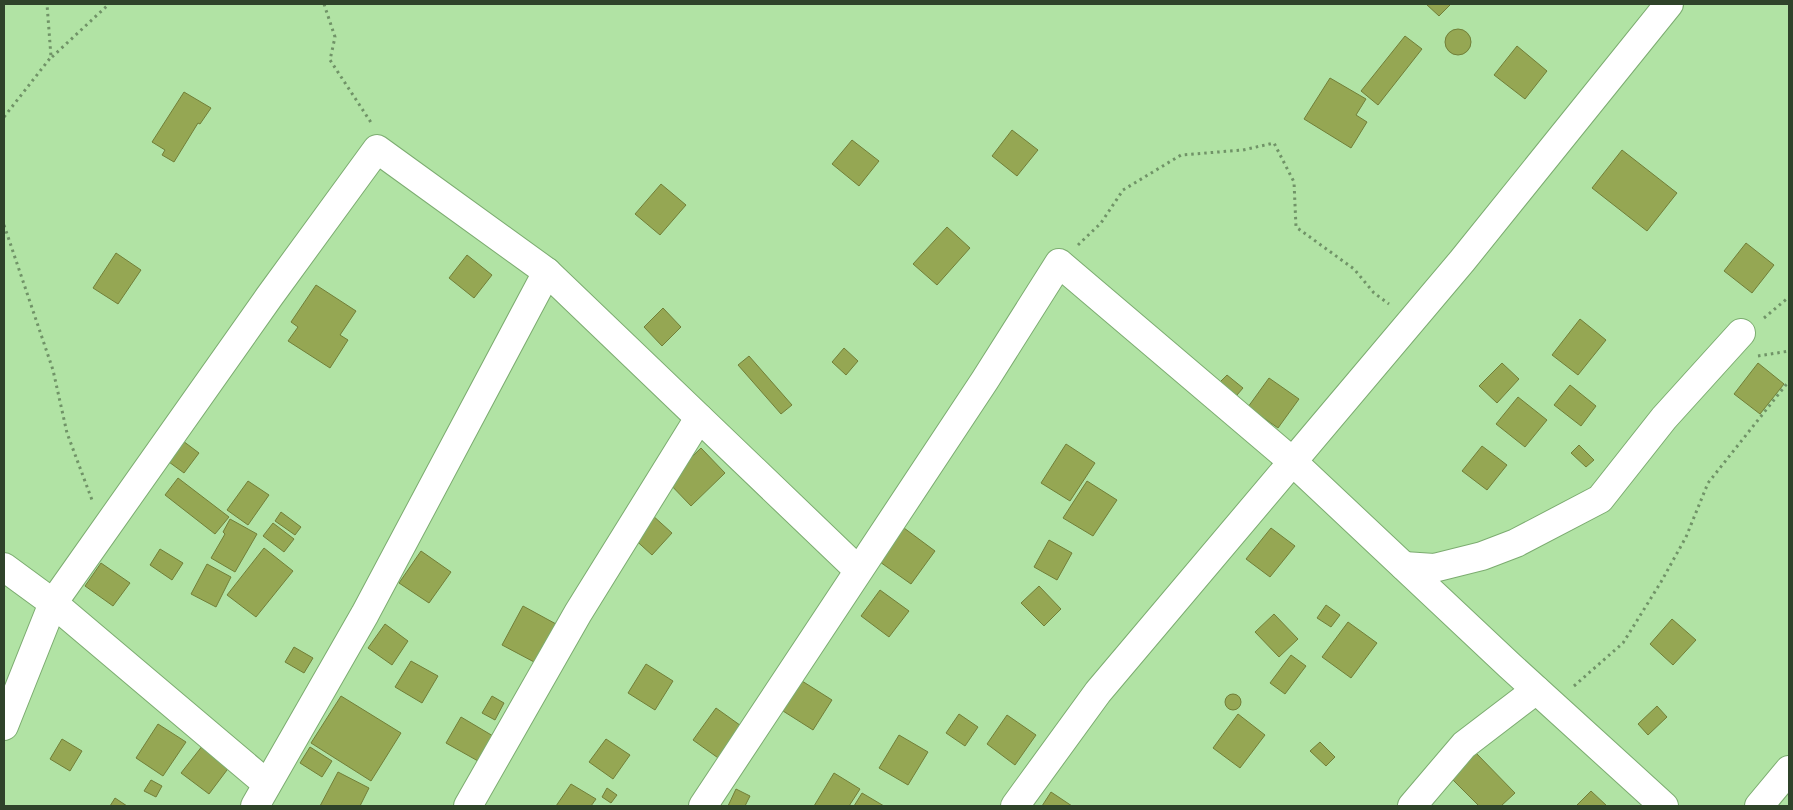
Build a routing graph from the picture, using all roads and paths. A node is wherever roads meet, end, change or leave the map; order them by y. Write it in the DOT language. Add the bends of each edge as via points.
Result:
graph roads {
  1 [pos="47,4"];
  2 [pos="109,4"];
  3 [pos="324,4"];
  4 [pos="1669,4"];
  5 [pos="51,57"];
  6 [pos="4,117"];
  7 [pos="377,149"];
  8 [pos="4,225"];
  9 [pos="1059,263"];
  10 [pos="547,272"];
  11 [pos="1412,320"];
  12 [pos="1741,333"];
  13 [pos="1789,382"];
  14 [pos="699,418"];
  15 [pos="1293,462"];
  16 [pos="93,502"];
  17 [pos="1404,566"];
  18 [pos="4,567"];
  19 [pos="858,570"];
  20 [pos="53,603"];
  21 [pos="1536,690"];
  22 [pos="1556,708"];
  23 [pos="4,726"];
  24 [pos="1789,770"];
  25 [pos="261,795"];
  26 [pos="468,806"];
  27 [pos="702,806"];
  28 [pos="1015,806"];
  29 [pos="1412,806"];
  30 [pos="1664,806"];
  31 [pos="1759,806"];
  1 -- 5 [label="path"];
  2 -- 5 [label="path"];
  3 -- 7 [label="path" via="335,37 330,60 372,122"];
  4 -- 11 [label="street"];
  5 -- 6 [label="path"];
  7 -- 10 [label="street"];
  7 -- 20 [label="street"];
  8 -- 16 [label="path" via="53,370 67,433"];
  9 -- 11 [label="path" via="1100,223 1123,190 1181,155 1243,150 1274,143 1294,182 1296,226 1354,269 1374,293"];
  9 -- 15 [label="street"];
  9 -- 19 [label="street"];
  10 -- 14 [label="street"];
  10 -- 25 [label="street" via="365,614"];
  11 -- 15 [label="street"];
  12 -- 17 [label="street" via="1664,418 1600,499 1516,543 1482,556 1434,568"];
  13 -- 22 [label="path" via="1708,483 1686,536 1623,643 1579,680"];
  14 -- 19 [label="street"];
  14 -- 26 [label="street" via="578,612"];
  15 -- 17 [label="street"];
  15 -- 28 [label="street" via="1098,692"];
  17 -- 21 [label="street"];
  18 -- 20 [label="street"];
  19 -- 27 [label="street"];
  20 -- 23 [label="street"];
  20 -- 25 [label="street"];
  21 -- 22 [label="street"];
  21 -- 29 [label="street" via="1464,745"];
  22 -- 30 [label="street"];
  24 -- 31 [label="street"];
}
